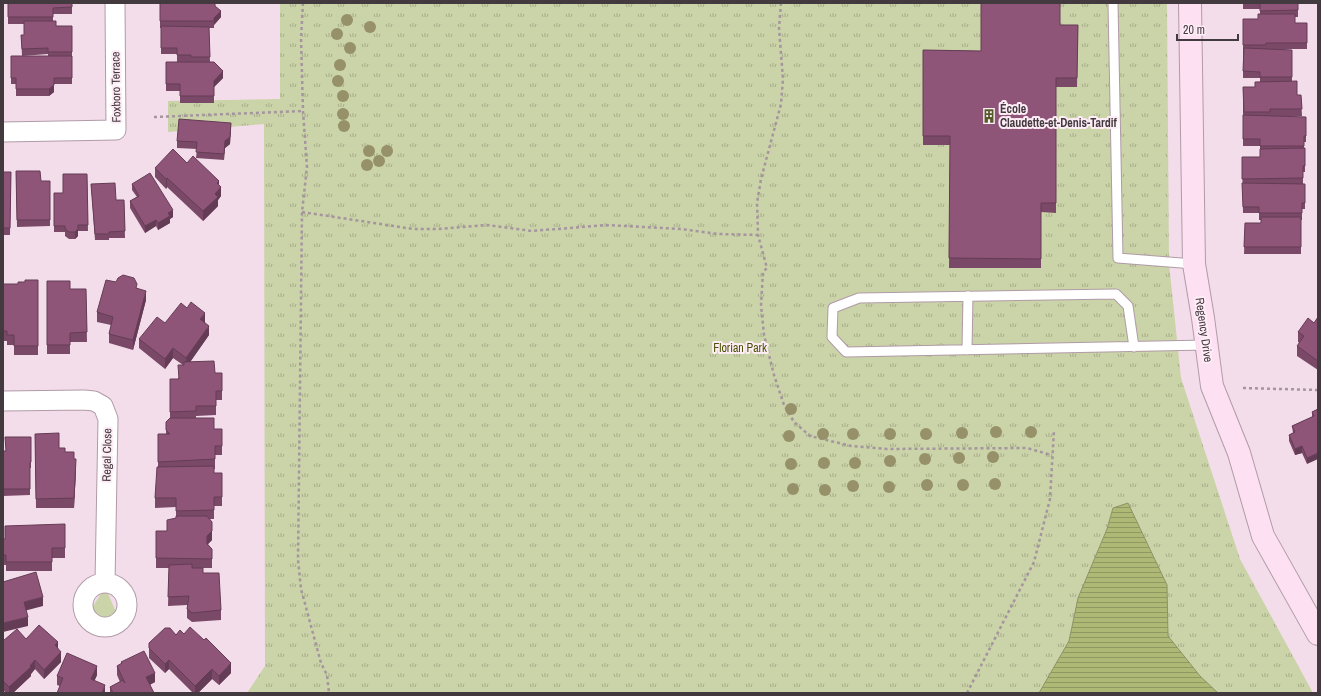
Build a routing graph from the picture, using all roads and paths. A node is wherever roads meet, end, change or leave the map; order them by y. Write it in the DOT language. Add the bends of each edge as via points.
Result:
graph roads {
  1 [pos="115,3"];
  2 [pos="303,3"];
  3 [pos="781,3"];
  4 [pos="1113,3"];
  5 [pos="1190,3"];
  6 [pos="303,111"];
  7 [pos="154,117"];
  8 [pos="3,132"];
  9 [pos="302,212"];
  10 [pos="758,234"];
  11 [pos="1194,264"];
  12 [pos="968,296"];
  13 [pos="1207,345"];
  14 [pos="1134,347"];
  15 [pos="967,350"];
  16 [pos="1243,388"];
  17 [pos="1318,390"];
  18 [pos="3,401"];
  19 [pos="1054,430"];
  20 [pos="1052,455"];
  21 [pos="105,583"];
  22 [pos="1318,634"];
  23 [pos="329,693"];
  24 [pos="967,693"];
  1 -- 8 [label="street, Foxboro Terrace" via="116,130"];
  2 -- 6 [label="path"];
  3 -- 10 [label="path" via="778,28 783,79 781,104 761,179 757,203"];
  4 -- 11 [label="lane" via="1118,258"];
  5 -- 11 [label="street, Regency Drive"];
  6 -- 7 [label="path"];
  6 -- 9 [label="path" via="307,167"];
  9 -- 10 [label="path" via="413,229 488,225 532,231 606,225 674,228 718,234"];
  9 -- 23 [label="path" via="298,560 301,589 321,663 327,675"];
  10 -- 20 [label="path" via="767,268 763,272 761,305 764,335 784,405 794,422 810,436 851,446 887,449 1027,448"];
  11 -- 13 [label="street, Regency Drive"];
  12 -- 14 [label="lane" via="1116,294 1128,306"];
  12 -- 15 [label="lane"];
  12 -- 15 [label="lane" via="859,298 833,308 832,316 832,338 846,352"];
  13 -- 14 [label="lane"];
  13 -- 22 [label="street, Regency Drive" via="1212,386 1239,453 1263,536"];
  14 -- 15 [label="lane"];
  16 -- 17 [label="path"];
  18 -- 21 [label="street, Regal Close" via="84,400 94,401 103,406 108,419"];
  19 -- 20 [label="path"];
  20 -- 24 [label="path" via="1050,499 1034,562"];
}
